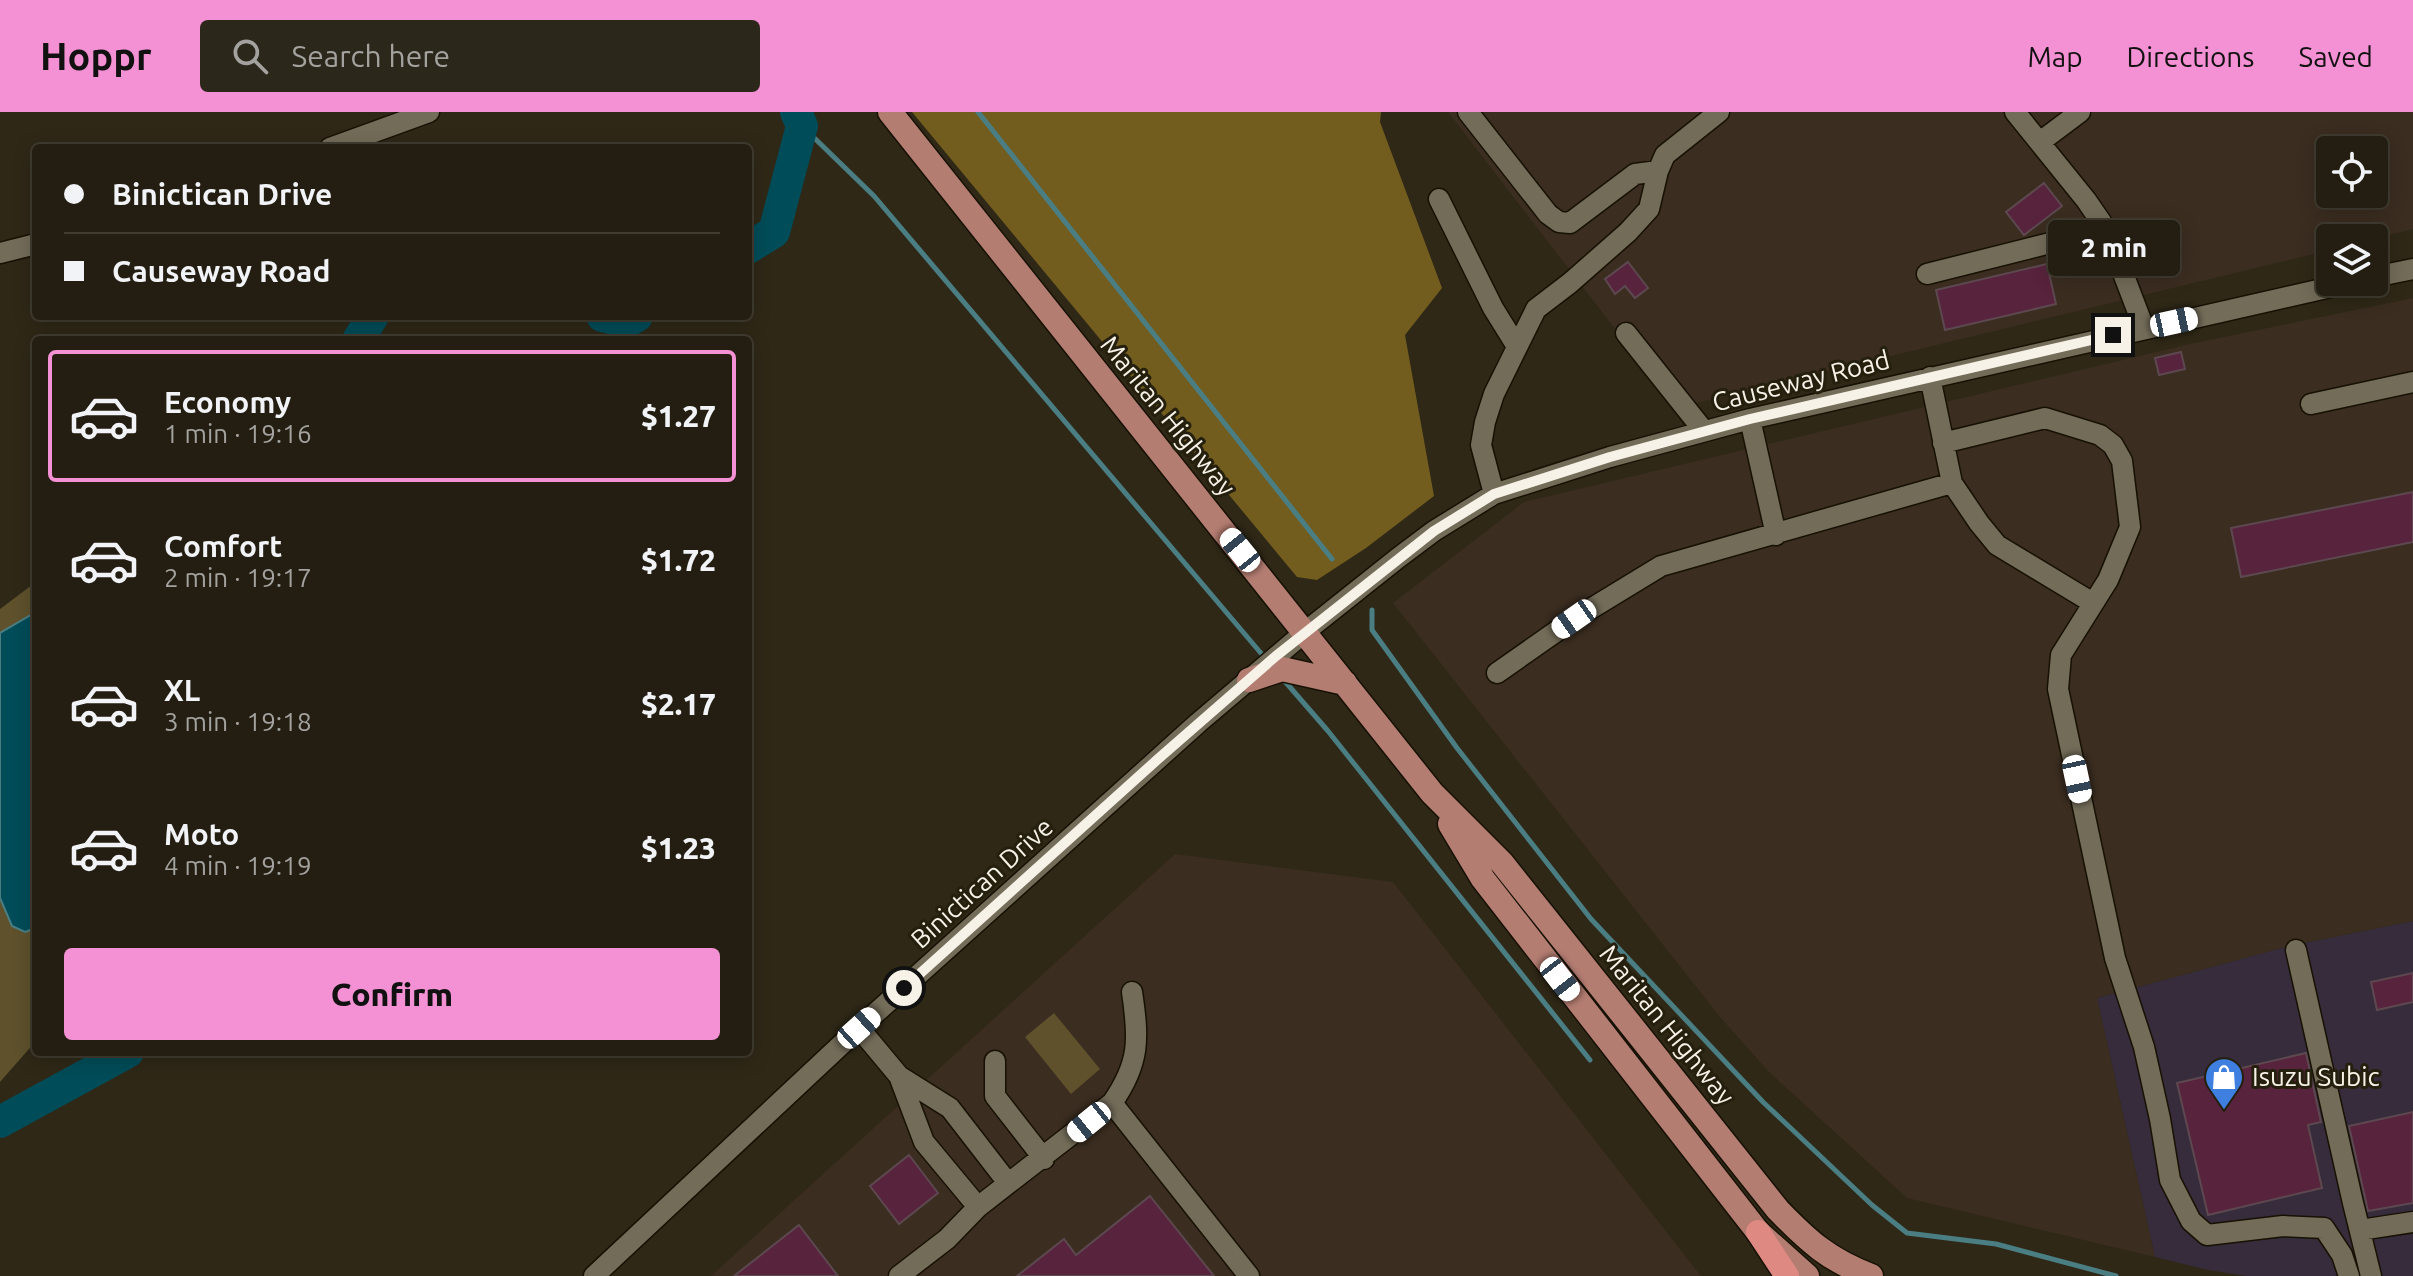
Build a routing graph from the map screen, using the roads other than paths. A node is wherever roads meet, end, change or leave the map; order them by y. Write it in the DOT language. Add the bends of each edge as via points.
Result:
graph roads {
  1 [pos="429,112"];
  2 [pos="890,112"];
  3 [pos="1468,112"];
  4 [pos="1719,112"];
  5 [pos="2015,112"];
  6 [pos="2080,112"];
  7 [pos="2040,142"];
  8 [pos="341,144"];
  9 [pos="1658,171"];
  10 [pos="1439,199"];
  11 [pos="2106,229"];
  12 [pos="32,245"];
  13 [pos="0,253"];
  14 [pos="2413,269"];
  15 [pos="1927,274"];
  16 [pos="2388,274"];
  17 [pos="2316,290"];
  18 [pos="2144,328"];
  19 [pos="1626,333"];
  20 [pos="1516,345"];
  21 [pos="1930,377"];
  22 [pos="2413,382"];
  23 [pos="2311,404"];
  24 [pos="1750,419"];
  25 [pos="1704,431"];
  26 [pos="1943,443"];
  27 [pos="1952,483"];
  28 [pos="1494,494"];
  29 [pos="1776,535"];
  30 [pos="2093,603"];
  31 [pos="1305,632"];
  32 [pos="1497,673"];
  33 [pos="1249,680"];
  34 [pos="1345,683"];
  35 [pos="1432,793"];
  36 [pos="2296,950"];
  37 [pos="1132,992"];
  38 [pos="859,1028"];
  39 [pos="995,1061"];
  40 [pos="899,1076"];
  41 [pos="1112,1103"];
  42 [pos="1044,1159"];
  43 [pos="1008,1183"];
  44 [pos="978,1207"];
  45 [pos="2413,1222"];
  46 [pos="2360,1230"];
  47 [pos="1758,1232"];
  48 [pos="594,1276"];
  49 [pos="899,1276"];
  50 [pos="1249,1276"];
  51 [pos="1787,1276"];
  52 [pos="1807,1276"];
  53 [pos="1871,1276"];
  54 [pos="2349,1276"];
  55 [pos="2371,1276"];
  1 -- 8 [label="street"];
  2 -- 31 [label="main road, Maritan Highway"];
  3 -- 9 [label="street" via="1559,222 1570,223 1635,174"];
  4 -- 9 [label="street" via="1665,155"];
  5 -- 7 [label="street"];
  6 -- 7 [label="street"];
  7 -- 11 [label="street"];
  9 -- 20 [label="street" via="1649,209 1536,309"];
  10 -- 20 [label="street"];
  11 -- 15 [label="street"];
  11 -- 18 [label="street"];
  12 -- 13 [label="street"];
  14 -- 16 [label="street"];
  17 -- 18 [label="street, Causeway Road"];
  18 -- 21 [label="street, Causeway Road"];
  19 -- 25 [label="street"];
  20 -- 28 [label="street" via="1494,394 1481,445"];
  21 -- 24 [label="street, Causeway Road"];
  21 -- 26 [label="street"];
  22 -- 23 [label="street"];
  24 -- 25 [label="street, Causeway Road"];
  24 -- 29 [label="street"];
  25 -- 28 [label="street, Causeway Road"];
  26 -- 27 [label="street"];
  26 -- 30 [label="street" via="2045,418 2100,435 2113,445 2122,461 2130,527"];
  27 -- 29 [label="street"];
  27 -- 30 [label="street" via="1997,545"];
  28 -- 31 [label="street, Causeway Road" via="1434,531"];
  29 -- 32 [label="street" via="1661,566"];
  30 -- 54 [label="street" via="2061,655 2058,689 2115,958 2144,1047 2170,1180 2191,1221 2207,1235 2283,1226 2324,1228"];
  31 -- 33 [label="street, Binictican Drive"];
  31 -- 34 [label="main road, Maritan Highway"];
  33 -- 34 [label="main road" via="1282,669"];
  33 -- 38 [label="street, Binictican Drive"];
  34 -- 35 [label="main road, Maritan Highway"];
  35 -- 47 [label="main road, Maritan Highway" via="1483,879"];
  35 -- 53 [label="main road, Maritan Highway" via="1502,863 1778,1210 1811,1243"];
  36 -- 46 [label="street"];
  37 -- 41 [label="street" via="1136,1051 1127,1082"];
  38 -- 40 [label="street"];
  38 -- 48 [label="street, Binictican Drive"];
  39 -- 42 [label="street" via="995,1096"];
  40 -- 43 [label="street" via="950,1108"];
  40 -- 44 [label="street" via="924,1142"];
  41 -- 42 [label="street"];
  41 -- 50 [label="street"];
  42 -- 43 [label="street"];
  43 -- 44 [label="street"];
  44 -- 49 [label="street"];
  45 -- 46 [label="street"];
  46 -- 55 [label="street"];
  47 -- 51 [label="highway"];
  47 -- 52 [label="main road, Maritan Highway"];
}
